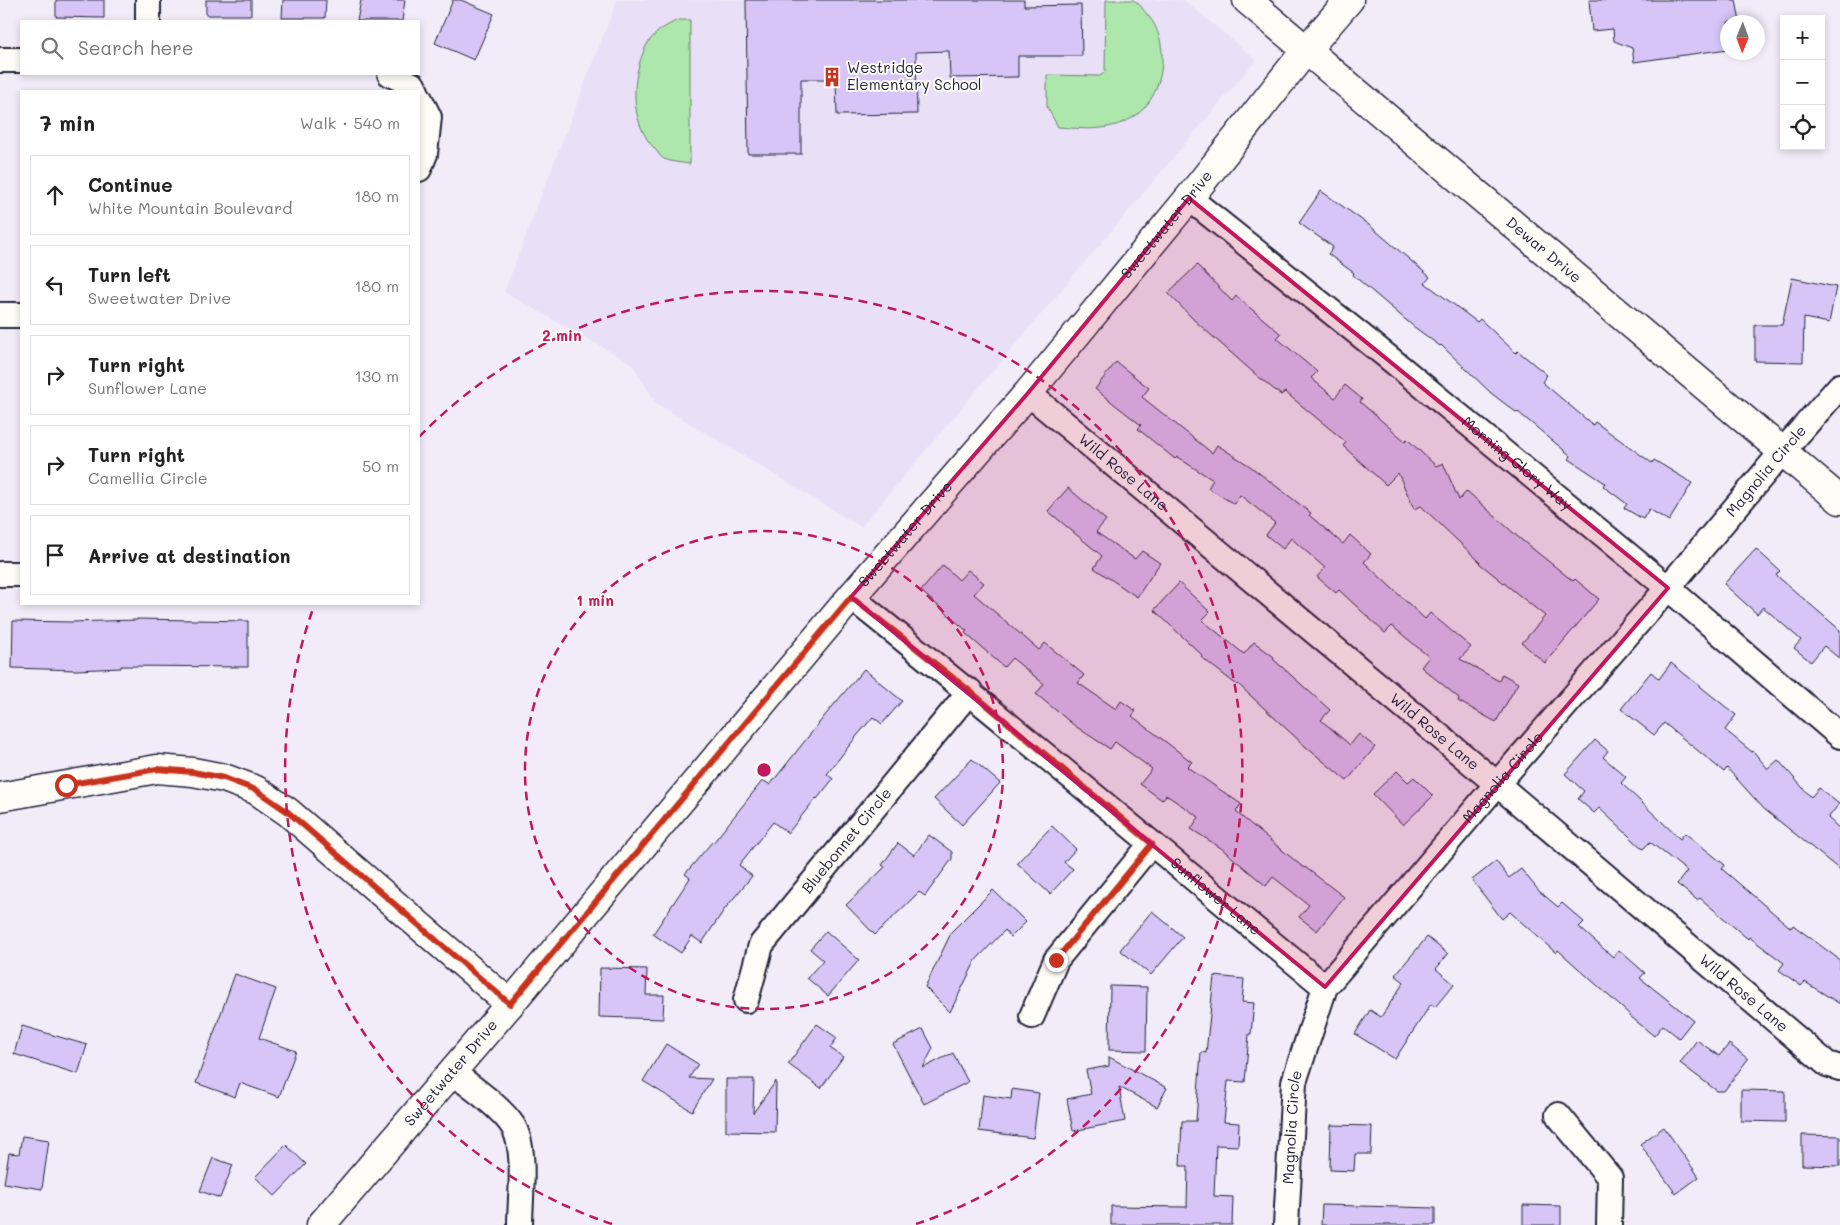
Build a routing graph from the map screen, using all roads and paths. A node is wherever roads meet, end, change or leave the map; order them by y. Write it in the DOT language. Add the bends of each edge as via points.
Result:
graph roads {
  1 [pos="148,0"];
  2 [pos="1247,0"];
  3 [pos="1349,0"];
  4 [pos="148,20"];
  5 [pos="1306,50"];
  6 [pos="0,60"];
  7 [pos="20,60"];
  8 [pos="392,75"];
  9 [pos="416,90"];
  10 [pos="424,107"];
  11 [pos="420,166"];
  12 [pos="1189,198"];
  13 [pos="20,315"];
  14 [pos="0,316"];
  15 [pos="1840,386"];
  16 [pos="1028,393"];
  17 [pos="1782,452"];
  18 [pos="1840,500"];
  19 [pos="0,574"];
  20 [pos="20,574"];
  21 [pos="1668,588"];
  22 [pos="851,597"];
  23 [pos="970,691"];
  24 [pos="1840,736"];
  25 [pos="1497,784"];
  26 [pos="0,797"];
  27 [pos="1152,844"];
  28 [pos="1325,988"];
  29 [pos="746,1000"];
  30 [pos="510,1004"];
  31 [pos="1032,1016"];
  32 [pos="1840,1068"];
  33 [pos="452,1072"];
  34 [pos="1558,1116"];
  35 [pos="321,1225"];
  36 [pos="520,1225"];
  37 [pos="1286,1225"];
  38 [pos="1609,1225"];
  1 -- 4 [label="street"];
  2 -- 5 [label="street, Dewar Drive"];
  3 -- 5 [label="street, Sweetwater Drive"];
  5 -- 12 [label="street, Sweetwater Drive"];
  5 -- 17 [label="street, Dewar Drive"];
  6 -- 7 [label="street"];
  8 -- 9 [label="street" via="413,85"];
  10 -- 11 [label="street" via="425,154"];
  12 -- 16 [label="street, Sweetwater Drive"];
  12 -- 21 [label="street, Morning Glory Way"];
  13 -- 14 [label="street"];
  15 -- 17 [label="street, Magnolia Circle"];
  16 -- 22 [label="street, Sweetwater Drive"];
  16 -- 25 [label="street, Wild Rose Lane"];
  17 -- 18 [label="street, Dewar Drive"];
  17 -- 21 [label="street, Magnolia Circle"];
  19 -- 20 [label="street"];
  21 -- 24 [label="street, Morning Glory Way"];
  21 -- 25 [label="street, Magnolia Circle"];
  22 -- 23 [label="street, Sunflower Lane"];
  22 -- 30 [label="street, Sweetwater Drive"];
  23 -- 27 [label="street, Sunflower Lane"];
  23 -- 29 [label="street, Bluebonnet Circle" via="761,945"];
  25 -- 28 [label="street, Magnolia Circle"];
  25 -- 32 [label="street, Wild Rose Lane" via="1827,1064"];
  26 -- 30 [label="street" via="157,769 224,778 256,790 288,812"];
  27 -- 28 [label="street, Sunflower Lane"];
  27 -- 31 [label="street" via="1056,960"];
  28 -- 37 [label="street, Magnolia Circle" via="1294,1082"];
  30 -- 33 [label="street, Sweetwater Drive"];
  33 -- 35 [label="street, Sweetwater Drive"];
  33 -- 36 [label="street" via="501,1112 513,1126 520,1147"];
  34 -- 38 [label="street" via="1610,1178"];
}
